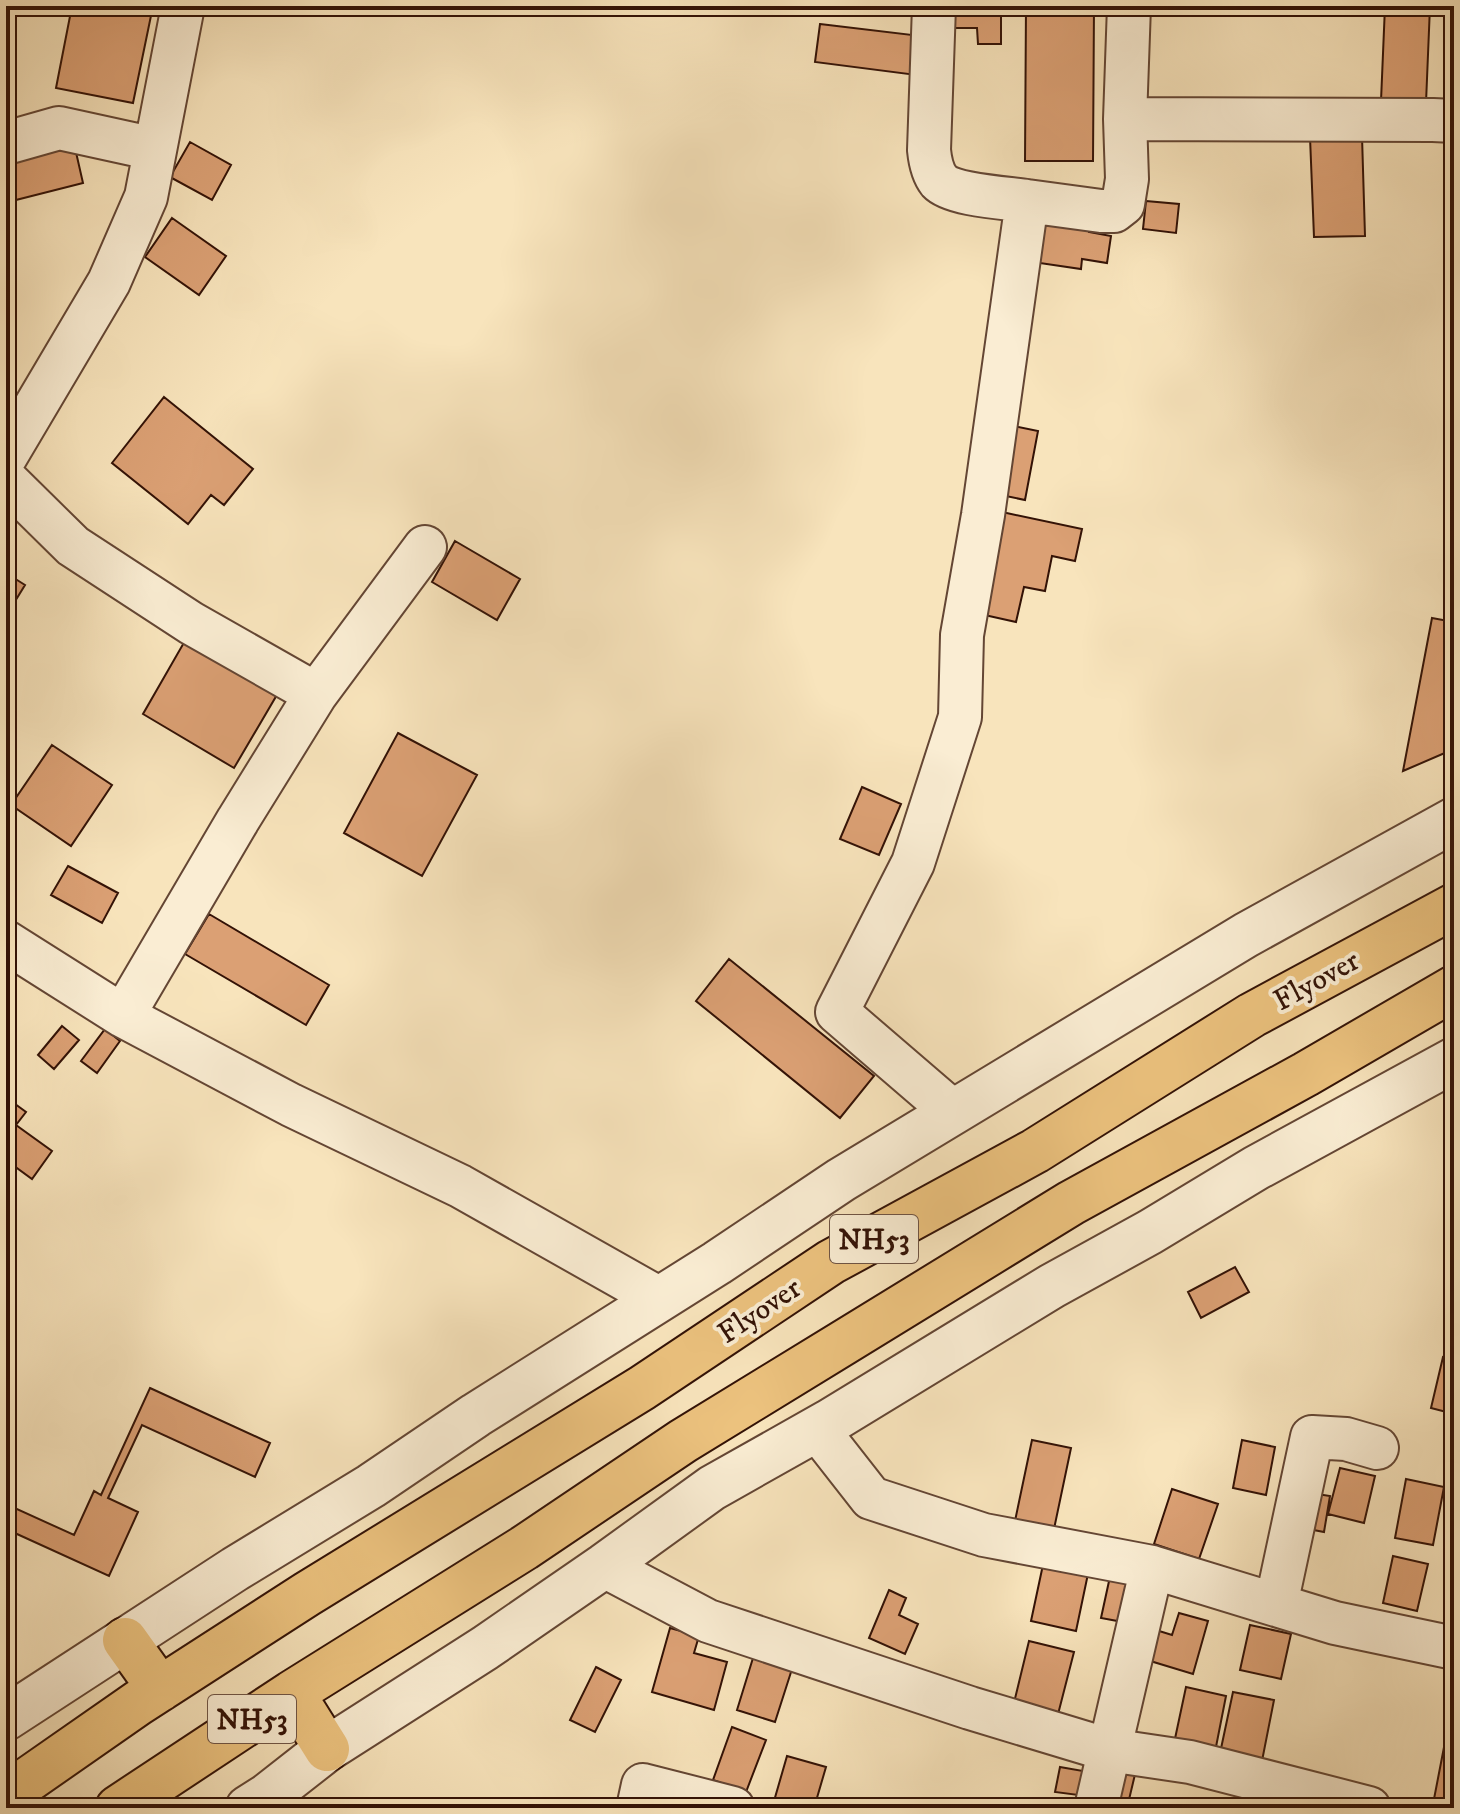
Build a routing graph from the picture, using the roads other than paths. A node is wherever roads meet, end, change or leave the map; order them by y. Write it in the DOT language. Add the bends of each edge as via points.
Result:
graph roads {
  1 [pos="183,6"];
  2 [pos="934,6"];
  3 [pos="1129,6"];
  4 [pos="1125,119"];
  5 [pos="1454,121"];
  6 [pos="6,143"];
  7 [pos="155,149"];
  8 [pos="1027,201"];
  9 [pos="6,456"];
  10 [pos="6,480"];
  11 [pos="425,547"];
  12 [pos="316,694"];
  13 [pos="1454,820"];
  14 [pos="1454,906"];
  15 [pos="6,942"];
  16 [pos="1454,988"];
  17 [pos="123,1016"];
  18 [pos="1454,1060"];
  19 [pos="952,1111"];
  20 [pos="660,1299"];
  21 [pos="817,1429"];
  22 [pos="1377,1448"];
  23 [pos="604,1566"];
  24 [pos="1152,1567"];
  25 [pos="1276,1605"];
  26 [pos="125,1640"];
  27 [pos="1454,1648"];
  28 [pos="160,1689"];
  29 [pos="292,1693"];
  30 [pos="6,1718"];
  31 [pos="327,1749"];
  32 [pos="1109,1750"];
  33 [pos="6,1795"];
  34 [pos="264,1804"];
  35 [pos="118,1808"];
  36 [pos="638,1808"];
  37 [pos="733,1808"];
  38 [pos="1096,1808"];
  39 [pos="1369,1808"];
  1 -- 7 [label="street"];
  2 -- 8 [label="street" via="931,166 952,190"];
  3 -- 4 [label="street"];
  4 -- 5 [label="street"];
  4 -- 8 [label="street" via="1123,204 1101,211"];
  6 -- 7 [label="street" via="59,128"];
  7 -- 9 [label="street" via="146,197 109,282"];
  8 -- 19 [label="street" via="962,635 960,717 913,863 837,1012"];
  10 -- 12 [label="street" via="73,546 191,623"];
  11 -- 12 [label="street"];
  12 -- 17 [label="street"];
  13 -- 19 [label="street" via="1246,935"];
  14 -- 28 [label="highway, Flyover / NH53" via="1252,1015 1035,1151 831,1262 642,1388"];
  15 -- 17 [label="street"];
  16 -- 29 [label="highway, NH53" via="1071,1203 683,1441"];
  17 -- 20 [label="street" via="460,1186"];
  18 -- 21 [label="street" via="1052,1286"];
  19 -- 20 [label="street"];
  20 -- 26 [label="street"];
  21 -- 23 [label="street" via="712,1488"];
  21 -- 24 [label="street" via="871,1498 984,1535"];
  22 -- 25 [label="street" via="1312,1437"];
  23 -- 31 [label="street"];
  23 -- 32 [label="street" via="708,1621"];
  24 -- 25 [label="street"];
  24 -- 32 [label="street"];
  25 -- 27 [label="street"];
  26 -- 28 [label="highway"];
  26 -- 30 [label="street"];
  28 -- 33 [label="highway, NH53"];
  29 -- 31 [label="highway"];
  29 -- 35 [label="highway, NH53"];
  31 -- 34 [label="street"];
  32 -- 38 [label="street"];
  32 -- 39 [label="street" via="1190,1762"];
  36 -- 37 [label="street" via="643,1785"];
}
